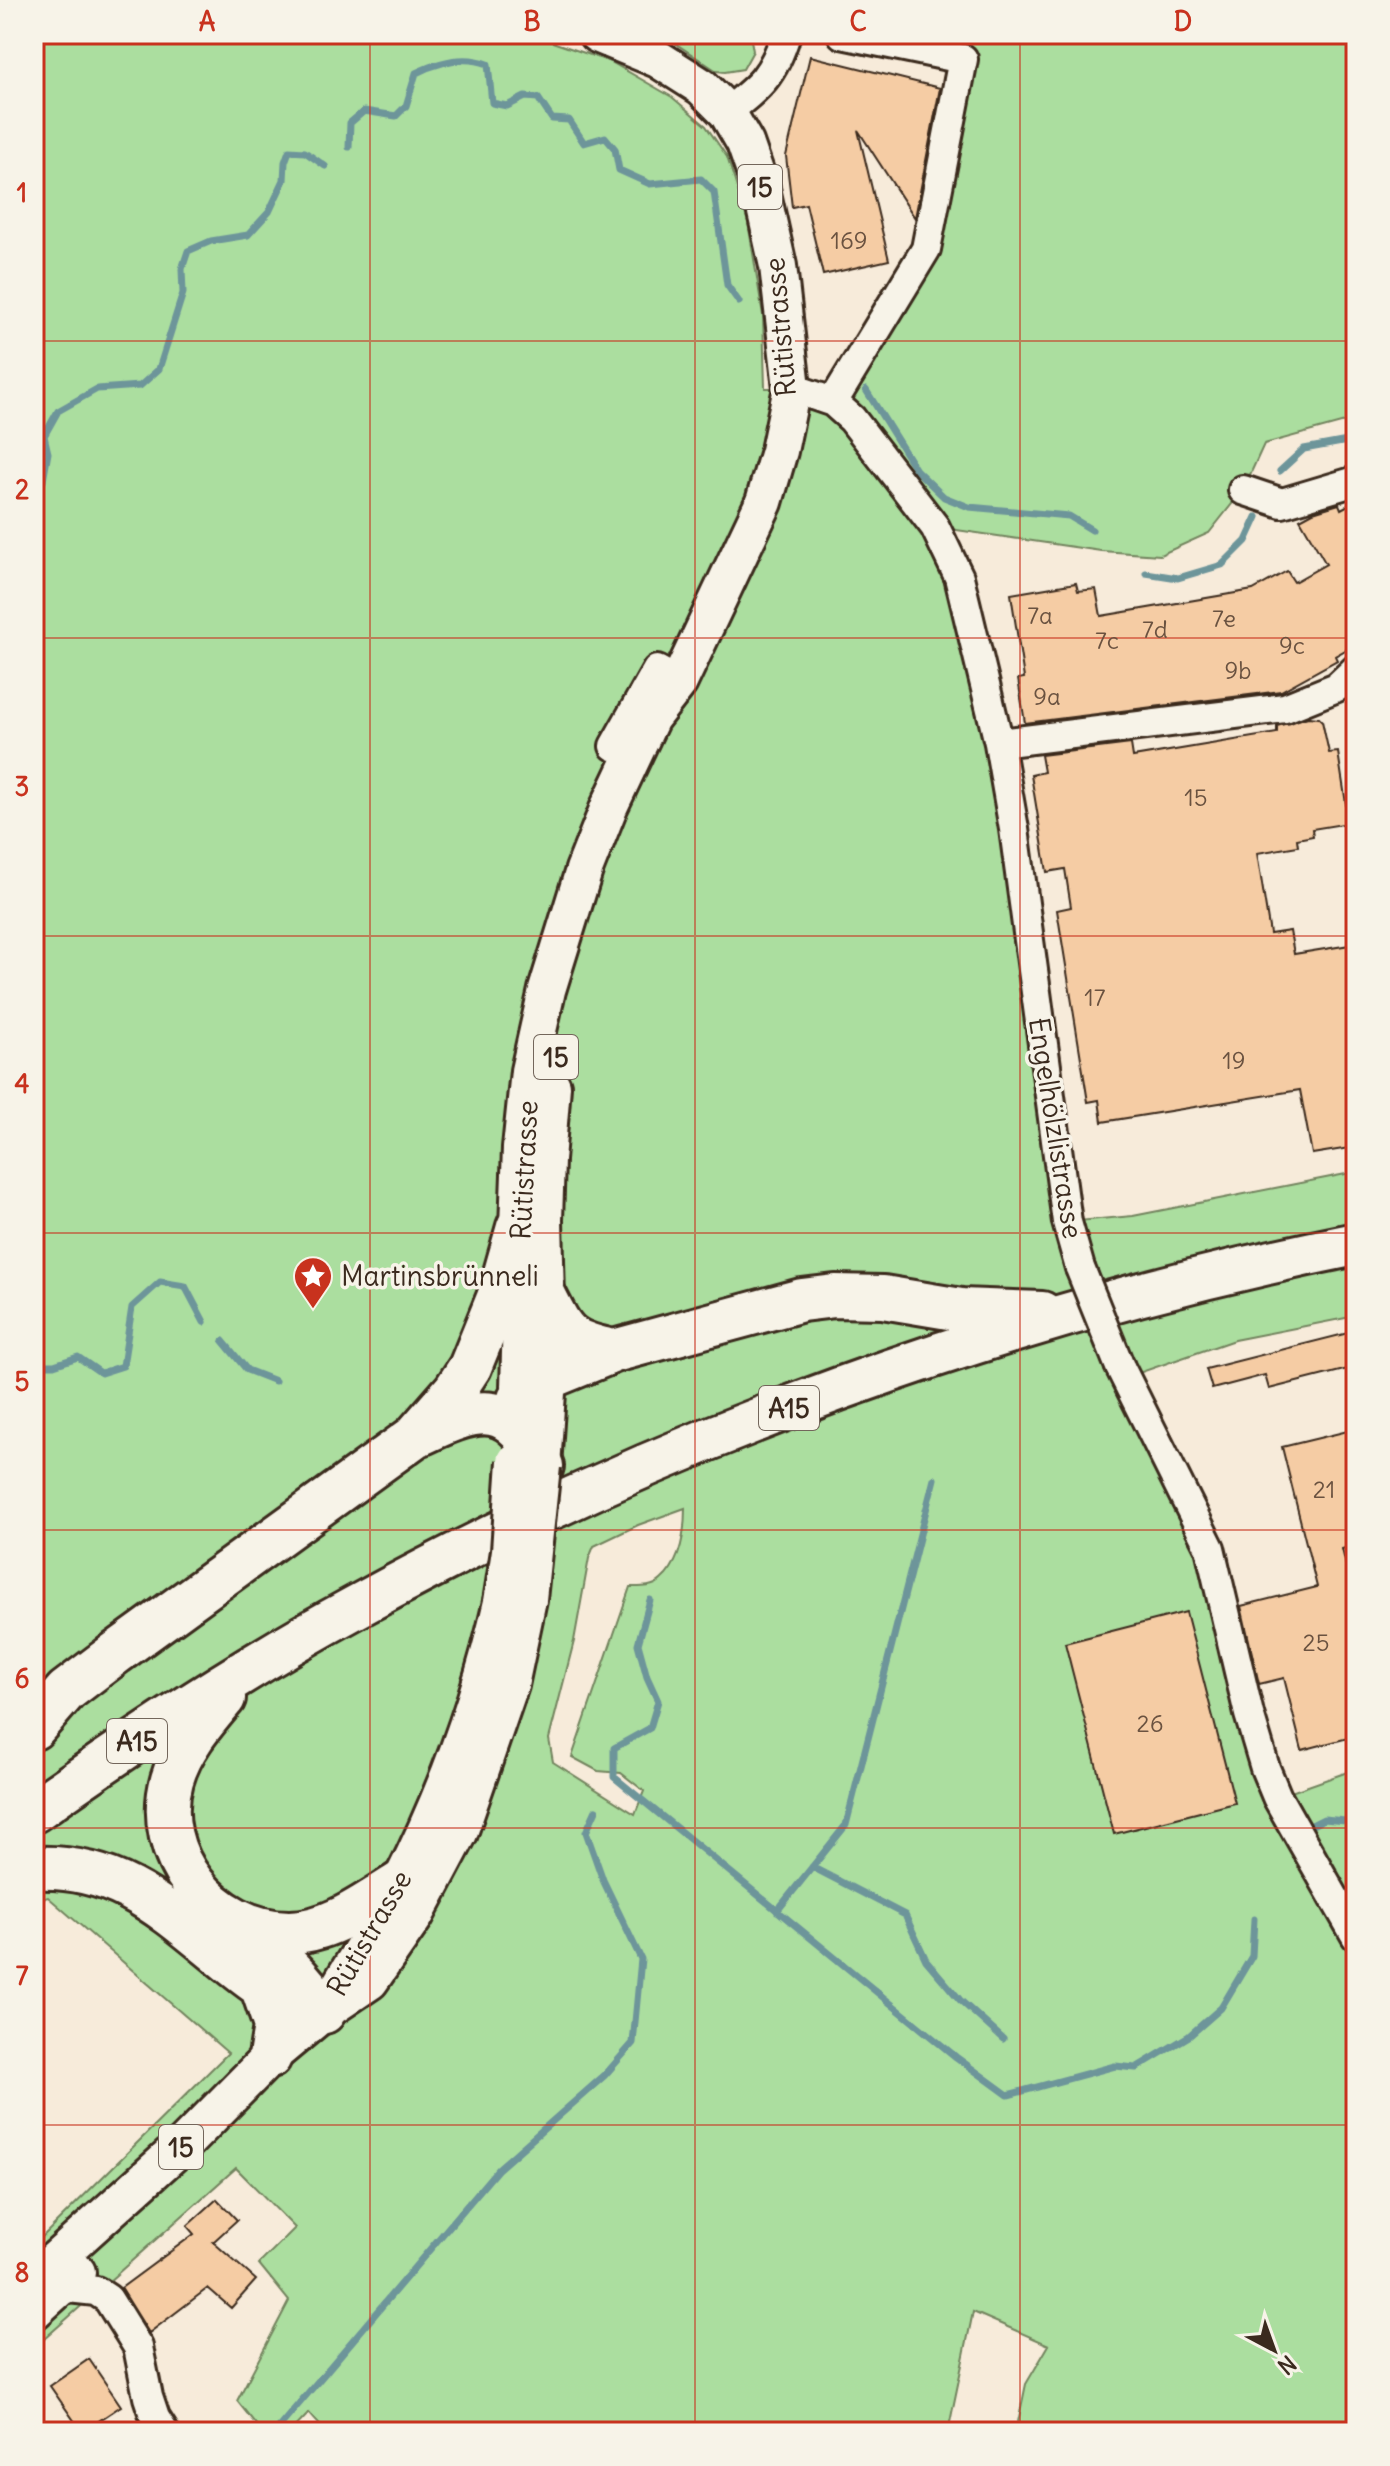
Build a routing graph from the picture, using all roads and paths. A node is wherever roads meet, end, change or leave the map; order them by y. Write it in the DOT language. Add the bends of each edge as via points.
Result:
graph roads {
  1 [pos="597,34"];
  2 [pos="786,34"];
  3 [pos="842,34"];
  4 [pos="727,112"];
  5 [pos="792,388"];
  6 [pos="833,402"];
  7 [pos="1356,481"];
  8 [pos="1243,490"];
  9 [pos="1356,669"];
  10 [pos="679,682"];
  11 [pos="999,743"];
  12 [pos="614,746"];
  13 [pos="518,1227"];
  14 [pos="1356,1244"];
  15 [pos="545,1296"];
  16 [pos="1073,1314"];
  17 [pos="614,1351"];
  18 [pos="532,1434"];
  19 [pos="414,1437"];
  20 [pos="515,1601"];
  21 [pos="243,1674"];
  22 [pos="34,1728"];
  23 [pos="34,1811"];
  24 [pos="34,1868"];
  25 [pos="400,1883"];
  26 [pos="225,1914"];
  27 [pos="1356,1936"];
  28 [pos="262,1988"];
  29 [pos="324,2012"];
  30 [pos="270,2057"];
  31 [pos="42,2293"];
  32 [pos="164,2432"];
  1 -- 4 [label="main road, Rütistrasse / 15" via="658,59 702,87"];
  2 -- 4 [label="street" via="768,77"];
  3 -- 6 [label="street" via="963,59 926,249"];
  4 -- 5 [label="main road, Rütistrasse / 15" via="761,189 778,266"];
  5 -- 6 [label="street, Engelhölzlistrasse"];
  5 -- 10 [label="main road, Rütistrasse / 15" via="764,502"];
  6 -- 11 [label="street, Engelhölzlistrasse" via="852,419 949,552"];
  7 -- 8 [label="street" via="1282,503"];
  9 -- 11 [label="street" via="1337,687 1285,708"];
  10 -- 12 [label="street" via="657,670"];
  10 -- 13 [label="main road, Rütistrasse / 15" via="651,718 565,925 529,1071"];
  10 -- 15 [label="main road, Rütistrasse / 15" via="670,727 586,927 559,1036 546,1160"];
  11 -- 27 [label="street, Engelhölzlistrasse, bridge" via="1067,1222 1080,1268 1120,1367 1210,1548 1265,1768"];
  13 -- 18 [label="main road, Rütistrasse / 15"];
  13 -- 19 [label="highway" via="470,1367"];
  14 -- 16 [label="highway, A15"];
  15 -- 17 [label="highway" via="574,1340"];
  15 -- 18 [label="main road, Rütistrasse / 15"];
  16 -- 17 [label="highway" via="961,1310 893,1298 835,1296 759,1310"];
  16 -- 21 [label="highway, A15" via="892,1371 648,1463 447,1559"];
  17 -- 18 [label="highway"];
  18 -- 19 [label="highway" via="480,1412"];
  18 -- 20 [label="main road, Rütistrasse / 15, bridge" via="510,1551"];
  19 -- 22 [label="highway" via="66,1691"];
  20 -- 25 [label="main road, Rütistrasse / 15" via="443,1789"];
  20 -- 29 [label="main road, Rütistrasse / 15" via="519,1651 496,1732 442,1870 370,1981"];
  21 -- 23 [label="highway, A15"];
  21 -- 26 [label="highway" via="185,1749 166,1809 171,1843 184,1872"];
  24 -- 28 [label="highway" via="73,1869 122,1883 157,1904"];
  25 -- 26 [label="highway" via="346,1916 312,1928 257,1928"];
  25 -- 29 [label="main road, Rütistrasse / 15"];
  26 -- 29 [label="highway" via="287,1964 310,1987"];
  28 -- 29 [label="highway" via="298,2008"];
  28 -- 30 [label="highway" via="275,2026"];
  29 -- 30 [label="main road, 15"];
  29 -- 31 [label="main road, 15" via="285,2070 212,2147"];
  30 -- 31 [label="main road, 15"];
  31 -- 32 [label="street" via="96,2291 108,2299 138,2347 148,2397"];
}
